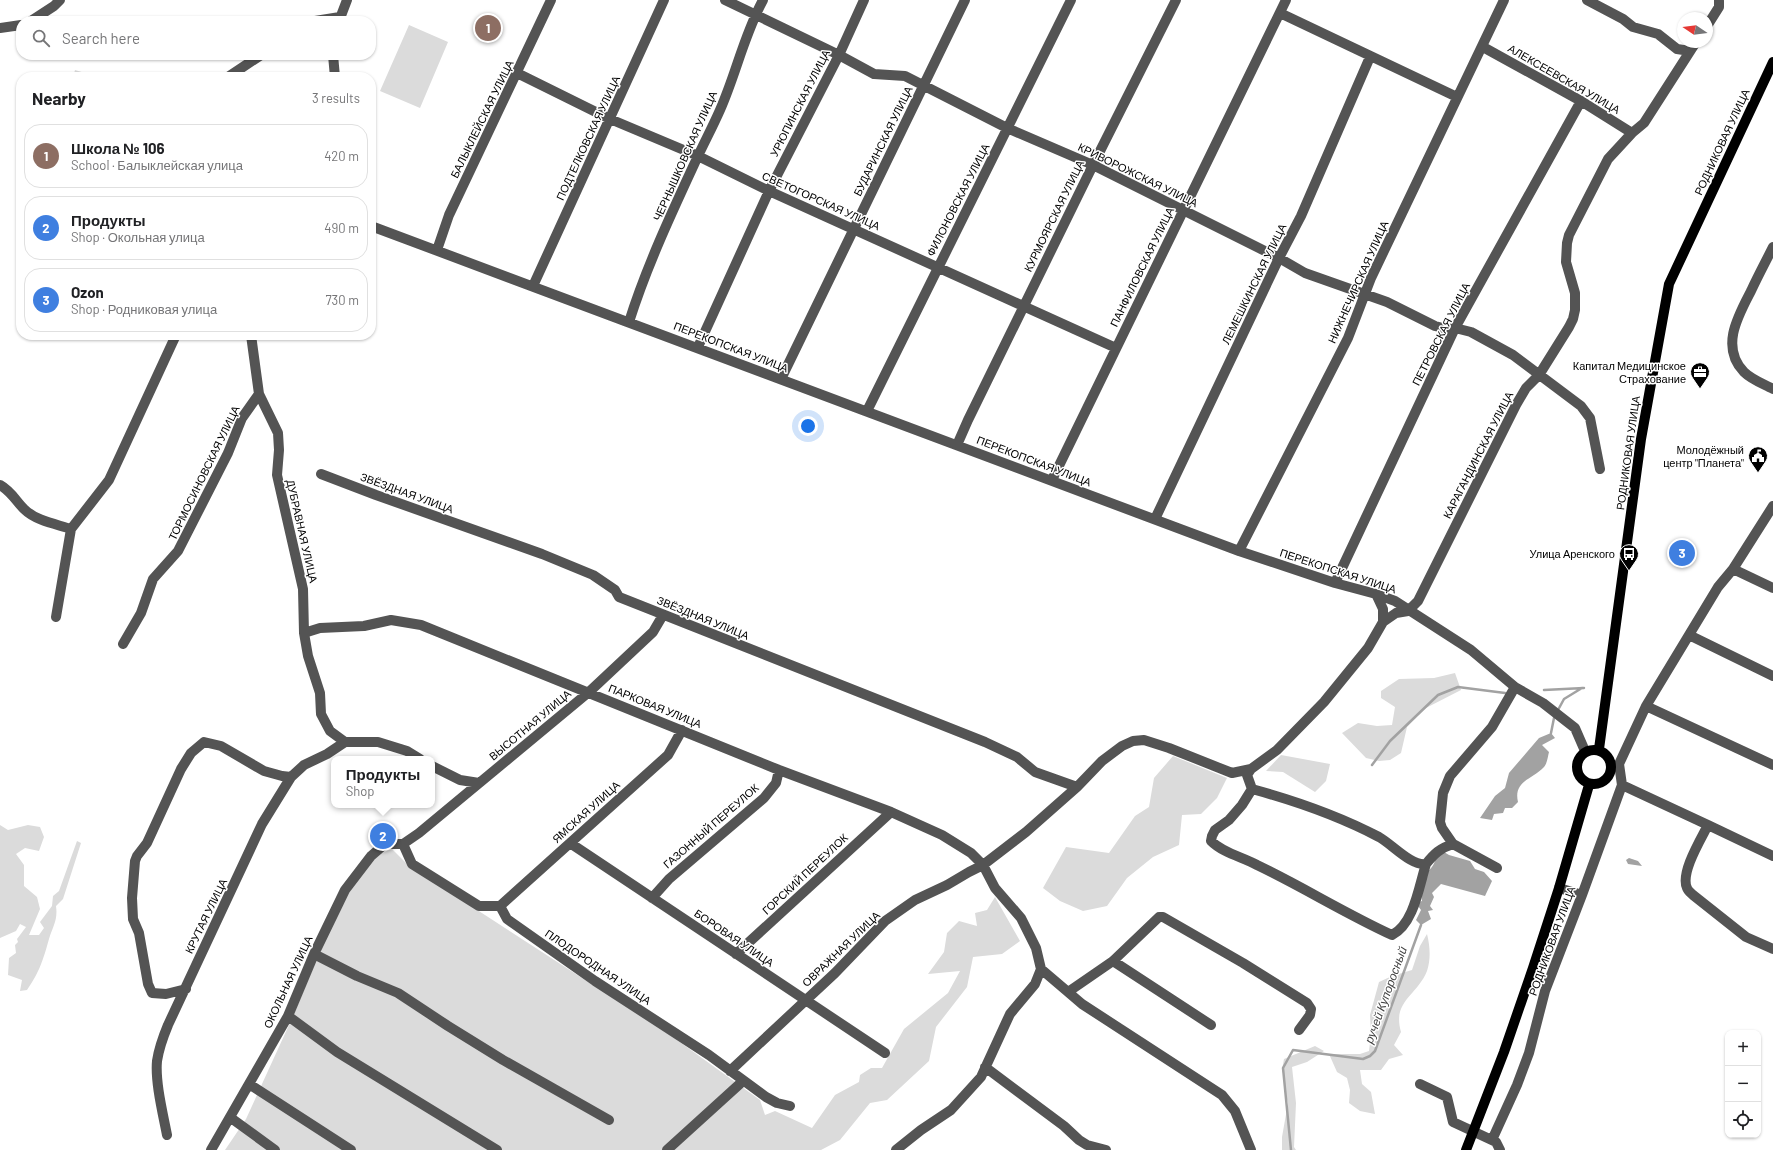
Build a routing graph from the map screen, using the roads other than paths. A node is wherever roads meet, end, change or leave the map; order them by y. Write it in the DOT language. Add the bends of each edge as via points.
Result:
graph roads {
  1 [pos="60,0"];
  2 [pos="347,0"];
  3 [pos="551,0"];
  4 [pos="664,0"];
  5 [pos="724,0"];
  6 [pos="764,0"];
  7 [pos="864,0"];
  8 [pos="965,0"];
  9 [pos="1071,0"];
  10 [pos="1176,0"];
  11 [pos="1286,0"];
  12 [pos="1504,0"];
  13 [pos="1587,0"];
  14 [pos="1719,1"];
  15 [pos="1280,12"];
  16 [pos="756,14"];
  17 [pos="39,16"];
  18 [pos="340,16"];
  19 [pos="1713,16"];
  20 [pos="16,26"];
  21 [pos="0,28"];
  22 [pos="1482,47"];
  23 [pos="1692,48"];
  24 [pos="1690,51"];
  25 [pos="839,54"];
  26 [pos="1370,57"];
  27 [pos="254,60"];
  28 [pos="333,60"];
  29 [pos="1773,62"];
  30 [pos="236,72"];
  31 [pos="334,72"];
  32 [pos="517,74"];
  33 [pos="924,85"];
  34 [pos="1457,97"];
  35 [pos="1581,101"];
  36 [pos="610,119"];
  37 [pos="1007,128"];
  38 [pos="1632,133"];
  39 [pos="698,156"];
  40 [pos="1093,165"];
  41 [pos="769,191"];
  42 [pos="1184,211"];
  43 [pos="376,228"];
  44 [pos="853,229"];
  45 [pos="1773,247"];
  46 [pos="437,250"];
  47 [pos="1279,258"];
  48 [pos="938,267"];
  49 [pos="533,286"];
  50 [pos="1364,295"];
  51 [pos="1023,307"];
  52 [pos="629,322"];
  53 [pos="1455,328"];
  54 [pos="174,340"];
  55 [pos="251,340"];
  56 [pos="698,348"];
  57 [pos="1116,348"];
  58 [pos="1539,375"];
  59 [pos="780,379"];
  60 [pos="1773,389"];
  61 [pos="259,394"];
  62 [pos="867,411"];
  63 [pos="958,445"];
  64 [pos="1600,469"];
  65 [pos="321,474"];
  66 [pos="1052,480"];
  67 [pos="0,485"];
  68 [pos="1773,506"];
  69 [pos="1155,519"];
  70 [pos="71,529"];
  71 [pos="1239,551"];
  72 [pos="1732,569"];
  73 [pos="1335,583"];
  74 [pos="1773,588"];
  75 [pos="1376,594"];
  76 [pos="1408,611"];
  77 [pos="663,615"];
  78 [pos="56,617"];
  79 [pos="1384,622"];
  80 [pos="304,633"];
  81 [pos="1689,635"];
  82 [pos="123,644"];
  83 [pos="1773,676"];
  84 [pos="1515,687"];
  85 [pos="589,692"];
  86 [pos="1646,706"];
  87 [pos="682,730"];
  88 [pos="345,742"];
  89 [pos="1599,749"];
  90 [pos="1585,751"];
  91 [pos="415,756"];
  92 [pos="1773,766"];
  93 [pos="435,768"];
  94 [pos="1251,769"];
  95 [pos="779,770"];
  96 [pos="1616,772"];
  97 [pos="291,777"];
  98 [pos="479,783"];
  99 [pos="1589,785"];
  100 [pos="1622,785"];
  101 [pos="1077,786"];
  102 [pos="1252,789"];
  103 [pos="891,812"];
  104 [pos="1708,825"];
  105 [pos="570,843"];
  106 [pos="403,844"];
  107 [pos="1453,844"];
  108 [pos="1773,856"];
  109 [pos="983,864"];
  110 [pos="1426,864"];
  111 [pos="1497,868"];
  112 [pos="1559,888"];
  113 [pos="1582,895"];
  114 [pos="652,898"];
  115 [pos="500,906"];
  116 [pos="1773,949"];
  117 [pos="314,954"];
  118 [pos="736,954"];
  119 [pos="1113,961"];
  120 [pos="1041,969"];
  121 [pos="186,989"];
  122 [pos="1068,992"];
  123 [pos="805,1000"];
  124 [pos="288,1016"];
  125 [pos="1211,1025"];
  126 [pos="1299,1030"];
  127 [pos="885,1053"];
  128 [pos="985,1067"];
  129 [pos="730,1072"];
  130 [pos="743,1081"];
  131 [pos="249,1084"];
  132 [pos="1420,1084"];
  133 [pos="790,1106"];
  134 [pos="231,1118"];
  135 [pos="609,1120"];
  136 [pos="1474,1133"];
  137 [pos="167,1135"];
  138 [pos="1492,1140"];
  139 [pos="211,1150"];
  140 [pos="274,1150"];
  141 [pos="351,1150"];
  142 [pos="497,1150"];
  143 [pos="667,1150"];
  144 [pos="896,1150"];
  145 [pos="1106,1150"];
  146 [pos="1251,1150"];
  147 [pos="1466,1150"];
  148 [pos="1500,1150"];
  1 -- 17 [label="street"];
  2 -- 18 [label="street"];
  3 -- 32 [label="street, БАЛЫКЛЕЙСКАЯ УЛИЦА"];
  4 -- 36 [label="street, ПОДТЕЛКОВСКАЯ УЛИЦА"];
  5 -- 16 [label="street, КРИВОРОЖСКАЯ УЛИЦА"];
  6 -- 16 [label="street, ЧЕРНЫШКОВСКАЯ УЛИЦА"];
  7 -- 25 [label="street, УРЮПИНСКАЯ УЛИЦА"];
  8 -- 33 [label="street, БУДАРИНСКАЯ УЛИЦА"];
  9 -- 37 [label="street, ФИЛОНОВСКАЯ УЛИЦА"];
  10 -- 40 [label="street, КУРМОЯРСКАЯ УЛИЦА"];
  11 -- 15 [label="street, ПАНФИЛОВСКАЯ УЛИЦА"];
  12 -- 22 [label="street, НИЖНЕЧИРСКАЯ УЛИЦА"];
  13 -- 24 [label="street" via="1633,27 1658,34 1677,49"];
  14 -- 19 [label="street" via="1719,7"];
  15 -- 26 [label="street"];
  15 -- 42 [label="street, ПАНФИЛОВСКАЯ УЛИЦА"];
  16 -- 25 [label="street, КРИВОРОЖСКАЯ УЛИЦА"];
  16 -- 39 [label="street, ЧЕРНЫШКОВСКАЯ УЛИЦА" via="721,109"];
  20 -- 21 [label="street"];
  22 -- 34 [label="street, НИЖНЕЧИРСКАЯ УЛИЦА"];
  22 -- 35 [label="street, АЛЕКСЕЕВСКАЯ УЛИЦА"];
  23 -- 24 [label="street, КАРАГАНДИНСКАЯ УЛИЦА"];
  24 -- 38 [label="street, КАРАГАНДИНСКАЯ УЛИЦА" via="1644,123"];
  25 -- 33 [label="street, КРИВОРОЖСКАЯ УЛИЦА" via="874,74 905,76"];
  25 -- 41 [label="street, УРЮПИНСКАЯ УЛИЦА"];
  26 -- 34 [label="street"];
  26 -- 47 [label="street, ЛЕМЕШКИНСКАЯ УЛИЦА" via="1301,216"];
  27 -- 30 [label="street"];
  28 -- 31 [label="street"];
  29 -- 89 [label="main road, РОДНИКОВАЯ УЛИЦА" via="1669,284 1641,438"];
  32 -- 36 [label="street, СВЕТОГОРСКАЯ УЛИЦА"];
  32 -- 46 [label="street, БАЛЫКЛЕЙСКАЯ УЛИЦА" via="448,215"];
  33 -- 37 [label="street, КРИВОРОЖСКАЯ УЛИЦА"];
  33 -- 44 [label="street, БУДАРИНСКАЯ УЛИЦА"];
  34 -- 50 [label="street, НИЖНЕЧИРСКАЯ УЛИЦА"];
  35 -- 38 [label="street, АЛЕКСЕЕВСКАЯ УЛИЦА"];
  35 -- 53 [label="street, ПЕТРОВСКАЯ УЛИЦА"];
  36 -- 39 [label="street, СВЕТОГОРСКАЯ УЛИЦА"];
  36 -- 49 [label="street, ПОДТЕЛКОВСКАЯ УЛИЦА"];
  37 -- 40 [label="street, КРИВОРОЖСКАЯ УЛИЦА"];
  37 -- 48 [label="street, ФИЛОНОВСКАЯ УЛИЦА"];
  38 -- 58 [label="street, КАРАГАНДИНСКАЯ УЛИЦА" via="1608,159 1570,234 1566,262 1575,293 1575,310 1569,327"];
  39 -- 41 [label="street, СВЕТОГОРСКАЯ УЛИЦА"];
  39 -- 52 [label="street, ЧЕРНЫШКОВСКАЯ УЛИЦА" via="641,287"];
  40 -- 42 [label="street, КРИВОРОЖСКАЯ УЛИЦА"];
  40 -- 51 [label="street, КУРМОЯРСКАЯ УЛИЦА"];
  41 -- 44 [label="street, СВЕТОГОРСКАЯ УЛИЦА"];
  41 -- 56 [label="street, УРЮПИНСКАЯ УЛИЦА"];
  42 -- 47 [label="street, КРИВОРОЖСКАЯ УЛИЦА"];
  42 -- 57 [label="street, ПАНФИЛОВСКАЯ УЛИЦА"];
  43 -- 46 [label="street"];
  44 -- 48 [label="street, СВЕТОГОРСКАЯ УЛИЦА"];
  44 -- 59 [label="street, БУДАРИНСКАЯ УЛИЦА"];
  45 -- 60 [label="street" via="1735,324 1732,340 1736,359 1743,372"];
  46 -- 49 [label="street, ПЕРЕКОПСКАЯ УЛИЦА"];
  47 -- 50 [label="street, КРИВОРОЖСКАЯ УЛИЦА" via="1305,273"];
  47 -- 69 [label="street, ЛЕМЕШКИНСКАЯ УЛИЦА"];
  48 -- 51 [label="street, СВЕТОГОРСКАЯ УЛИЦА"];
  48 -- 62 [label="street, ФИЛОНОВСКАЯ УЛИЦА"];
  49 -- 52 [label="street, ПЕРЕКОПСКАЯ УЛИЦА"];
  50 -- 53 [label="street, КРИВОРОЖСКАЯ УЛИЦА" via="1387,302 1435,326"];
  50 -- 71 [label="street, НИЖНЕЧИРСКАЯ УЛИЦА" via="1348,338"];
  51 -- 57 [label="street, СВЕТОГОРСКАЯ УЛИЦА"];
  51 -- 63 [label="street, КУРМОЯРСКАЯ УЛИЦА"];
  52 -- 56 [label="street, ПЕРЕКОПСКАЯ УЛИЦА"];
  53 -- 58 [label="street, КРИВОРОЖСКАЯ УЛИЦА" via="1471,332 1513,355"];
  53 -- 73 [label="street, ПЕТРОВСКАЯ УЛИЦА"];
  54 -- 70 [label="street" via="109,480"];
  55 -- 61 [label="street, ДУБРАВНАЯ УЛИЦА"];
  56 -- 59 [label="street, ПЕРЕКОПСКАЯ УЛИЦА"];
  57 -- 66 [label="street, ПАНФИЛОВСКАЯ УЛИЦА"];
  58 -- 64 [label="street, КРИВОРОЖСКАЯ УЛИЦА" via="1581,406 1590,418"];
  58 -- 76 [label="street, КАРАГАНДИНСКАЯ УЛИЦА" via="1526,388 1516,405 1421,595"];
  59 -- 62 [label="street, ПЕРЕКОПСКАЯ УЛИЦА"];
  61 -- 80 [label="street, ДУБРАВНАЯ УЛИЦА" via="278,433 277,475 303,588"];
  61 -- 82 [label="street, ТОРМОСИНОВСКАЯ УЛИЦА" via="242,418 228,453 178,551 153,579 141,613"];
  62 -- 63 [label="street, ПЕРЕКОПСКАЯ УЛИЦА"];
  63 -- 66 [label="street, ПЕРЕКОПСКАЯ УЛИЦА"];
  65 -- 77 [label="street, ЗВЁЗДНАЯ УЛИЦА" via="579,569 597,577 615,590 619,597"];
  66 -- 69 [label="street, ПЕРЕКОПСКАЯ УЛИЦА"];
  67 -- 70 [label="street" via="7,488 25,510 42,520"];
  68 -- 72 [label="street, РОДНИКОВАЯ УЛИЦА"];
  69 -- 71 [label="street, ПЕРЕКОПСКАЯ УЛИЦА"];
  70 -- 78 [label="street"];
  71 -- 73 [label="street, ПЕРЕКОПСКАЯ УЛИЦА"];
  72 -- 74 [label="street"];
  72 -- 81 [label="street, РОДНИКОВАЯ УЛИЦА"];
  73 -- 75 [label="street, ПЕРЕКОПСКАЯ УЛИЦА"];
  75 -- 76 [label="street, ПЕРЕКОПСКАЯ УЛИЦА" via="1395,601"];
  75 -- 79 [label="street" via="1383,609"];
  76 -- 79 [label="street" via="1396,613"];
  76 -- 84 [label="street, ПЕРЕКОПСКАЯ УЛИЦА" via="1471,650"];
  77 -- 85 [label="street, ВЫСОТНАЯ УЛИЦА" via="653,632"];
  77 -- 101 [label="street, ЗВЁЗДНАЯ УЛИЦА" via="985,742 1017,757 1035,772"];
  79 -- 94 [label="street" via="1368,648 1324,702 1277,750"];
  80 -- 85 [label="street, ПАРКОВАЯ УЛИЦА" via="320,628 364,626 391,620 421,625"];
  80 -- 88 [label="street, ДУБРАВНАЯ УЛИЦА" via="308,656 320,693 320,714 330,731"];
  81 -- 83 [label="street"];
  81 -- 86 [label="street, РОДНИКОВАЯ УЛИЦА"];
  84 -- 90 [label="street, ПЕРЕКОПСКАЯ УЛИЦА" via="1575,728"];
  84 -- 107 [label="street" via="1492,727 1456,768 1442,793 1440,822"];
  85 -- 87 [label="street, ПАРКОВАЯ УЛИЦА"];
  85 -- 98 [label="street, ВЫСОТНАЯ УЛИЦА"];
  86 -- 92 [label="street"];
  86 -- 96 [label="street, РОДНИКОВАЯ УЛИЦА"];
  87 -- 95 [label="street, ПАРКОВАЯ УЛИЦА"];
  87 -- 105 [label="street, ЯМСКАЯ УЛИЦА" via="668,755"];
  88 -- 91 [label="street" via="378,742"];
  88 -- 97 [label="street, КРУТАЯ УЛИЦА" via="304,765"];
  89 -- 90 [label="main road"];
  89 -- 96 [label="main road, РОДНИКОВАЯ УЛИЦА" via="1610,758"];
  90 -- 99 [label="main road" via="1576,763 1578,776"];
  93 -- 98 [label="street" via="460,780"];
  94 -- 101 [label="street, ОВРАЖНАЯ УЛИЦА" via="1232,773 1169,748 1144,740 1133,741 1102,761"];
  94 -- 102 [label="street" via="1247,775"];
  95 -- 103 [label="street, ПАРКОВАЯ УЛИЦА"];
  95 -- 114 [label="street, ГАЗОННЫЙ ПЕРЕУЛОК" via="776,782 764,798 669,879"];
  96 -- 99 [label="main road" via="1603,783"];
  96 -- 100 [label="street, РОДНИКОВАЯ УЛИЦА"];
  97 -- 121 [label="street, КРУТАЯ УЛИЦА" via="262,824"];
  97 -- 121 [label="street" via="264,771 221,746 204,742 191,753 181,769 147,843 137,856 132,898 133,919 139,933 148,984 152,993 166,994"];
  98 -- 106 [label="street, ВЫСОТНАЯ УЛИЦА"];
  99 -- 112 [label="main road, РОДНИКОВАЯ УЛИЦА"];
  100 -- 104 [label="street"];
  100 -- 113 [label="street, РОДНИКОВАЯ УЛИЦА"];
  101 -- 109 [label="street, ОВРАЖНАЯ УЛИЦА" via="1026,832"];
  102 -- 110 [label="street" via="1336,817 1380,838 1418,864"];
  102 -- 110 [label="street" via="1229,820 1215,830 1211,841 1217,847 1258,865 1392,935 1409,919"];
  103 -- 109 [label="street, ПАРКОВАЯ УЛИЦА" via="942,835 971,853"];
  103 -- 118 [label="street, ГОРСКИЙ ПЕРЕУЛОК"];
  104 -- 108 [label="street"];
  104 -- 116 [label="street" via="1688,867 1687,889 1746,937"];
  105 -- 114 [label="street, БОРОВАЯ УЛИЦА"];
  105 -- 115 [label="street, ЯМСКАЯ УЛИЦА"];
  106 -- 115 [label="street" via="412,864 479,906"];
  106 -- 117 [label="street, ОКОЛЬНАЯ УЛИЦА" via="385,844 371,856 345,890"];
  107 -- 110 [label="street" via="1443,847"];
  107 -- 111 [label="street"];
  109 -- 120 [label="street" via="995,888 1024,924 1036,948"];
  109 -- 123 [label="street, ОВРАЖНАЯ УЛИЦА" via="915,900 885,921"];
  112 -- 113 [label="street"];
  112 -- 136 [label="main road, РОДНИКОВАЯ УЛИЦА"];
  113 -- 138 [label="street, РОДНИКОВАЯ УЛИЦА" via="1545,991 1524,1066"];
  114 -- 118 [label="street, БОРОВАЯ УЛИЦА"];
  115 -- 129 [label="street, ПЛОДОРОДНАЯ УЛИЦА" via="507,919 595,981 709,1055"];
  117 -- 124 [label="street, ОКОЛЬНАЯ УЛИЦА"];
  117 -- 135 [label="street" via="398,993 484,1049"];
  118 -- 123 [label="street, БОРОВАЯ УЛИЦА"];
  119 -- 122 [label="street"];
  119 -- 125 [label="street"];
  119 -- 126 [label="street" via="1159,917 1163,917 1307,1003 1311,1008 1310,1015"];
  120 -- 122 [label="street"];
  120 -- 128 [label="street" via="1036,984 1010,1014"];
  121 -- 137 [label="street, КРУТАЯ УЛИЦА" via="163,1038 157,1062"];
  122 -- 146 [label="street" via="1082,1004 1222,1096 1235,1111"];
  123 -- 127 [label="street, БОРОВАЯ УЛИЦА"];
  123 -- 129 [label="street, ОВРАЖНАЯ УЛИЦА"];
  124 -- 131 [label="street, ОКОЛЬНАЯ УЛИЦА"];
  124 -- 142 [label="street" via="337,1052"];
  128 -- 144 [label="street" via="981,1077 951,1110"];
  128 -- 145 [label="street" via="1079,1140"];
  129 -- 130 [label="street, ПЛОДОРОДНАЯ УЛИЦА"];
  130 -- 133 [label="street, ПЛОДОРОДНАЯ УЛИЦА" via="776,1103"];
  130 -- 143 [label="street"];
  131 -- 134 [label="street, ОКОЛЬНАЯ УЛИЦА"];
  131 -- 141 [label="street"];
  132 -- 136 [label="street" via="1447,1097 1453,1122"];
  134 -- 139 [label="street, ОКОЛЬНАЯ УЛИЦА"];
  134 -- 140 [label="street"];
  136 -- 138 [label="street"];
  136 -- 147 [label="main road, РОДНИКОВАЯ УЛИЦА"];
  138 -- 148 [label="street"];
}
